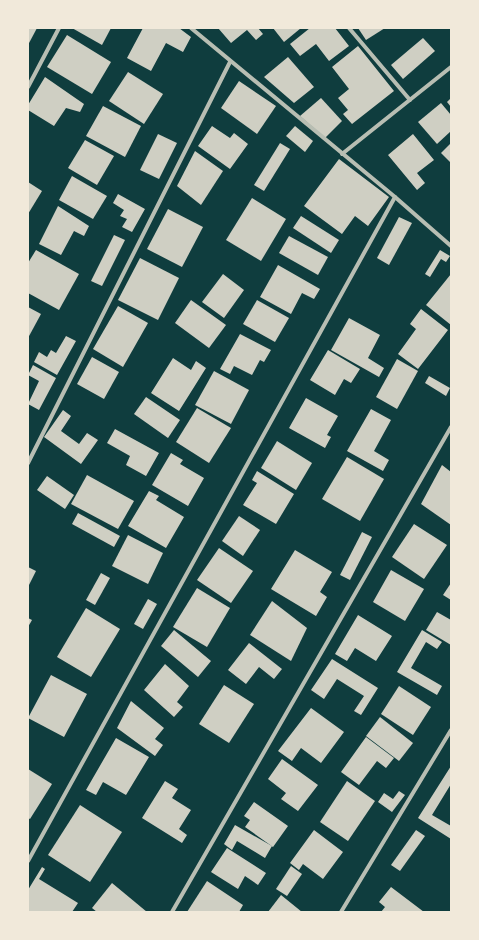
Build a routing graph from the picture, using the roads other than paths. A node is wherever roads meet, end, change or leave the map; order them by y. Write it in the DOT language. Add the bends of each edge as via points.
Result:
graph roads {
  1 [pos="59,28"];
  2 [pos="191,28"];
  3 [pos="349,28"];
  4 [pos="230,62"];
  5 [pos="451,67"];
  6 [pos="28,87"];
  7 [pos="410,100"];
  8 [pos="342,154"];
  9 [pos="395,197"];
  10 [pos="451,246"];
  11 [pos="451,427"];
  12 [pos="28,463"];
  13 [pos="451,730"];
  14 [pos="28,861"];
  15 [pos="172,912"];
  16 [pos="341,912"];
  1 -- 6 [label="street"];
  2 -- 4 [label="street"];
  3 -- 7 [label="street"];
  4 -- 8 [label="street"];
  4 -- 12 [label="street"];
  5 -- 7 [label="street"];
  7 -- 8 [label="street"];
  8 -- 9 [label="street"];
  9 -- 10 [label="street"];
  9 -- 14 [label="street"];
  11 -- 15 [label="street"];
  13 -- 16 [label="street"];
}
